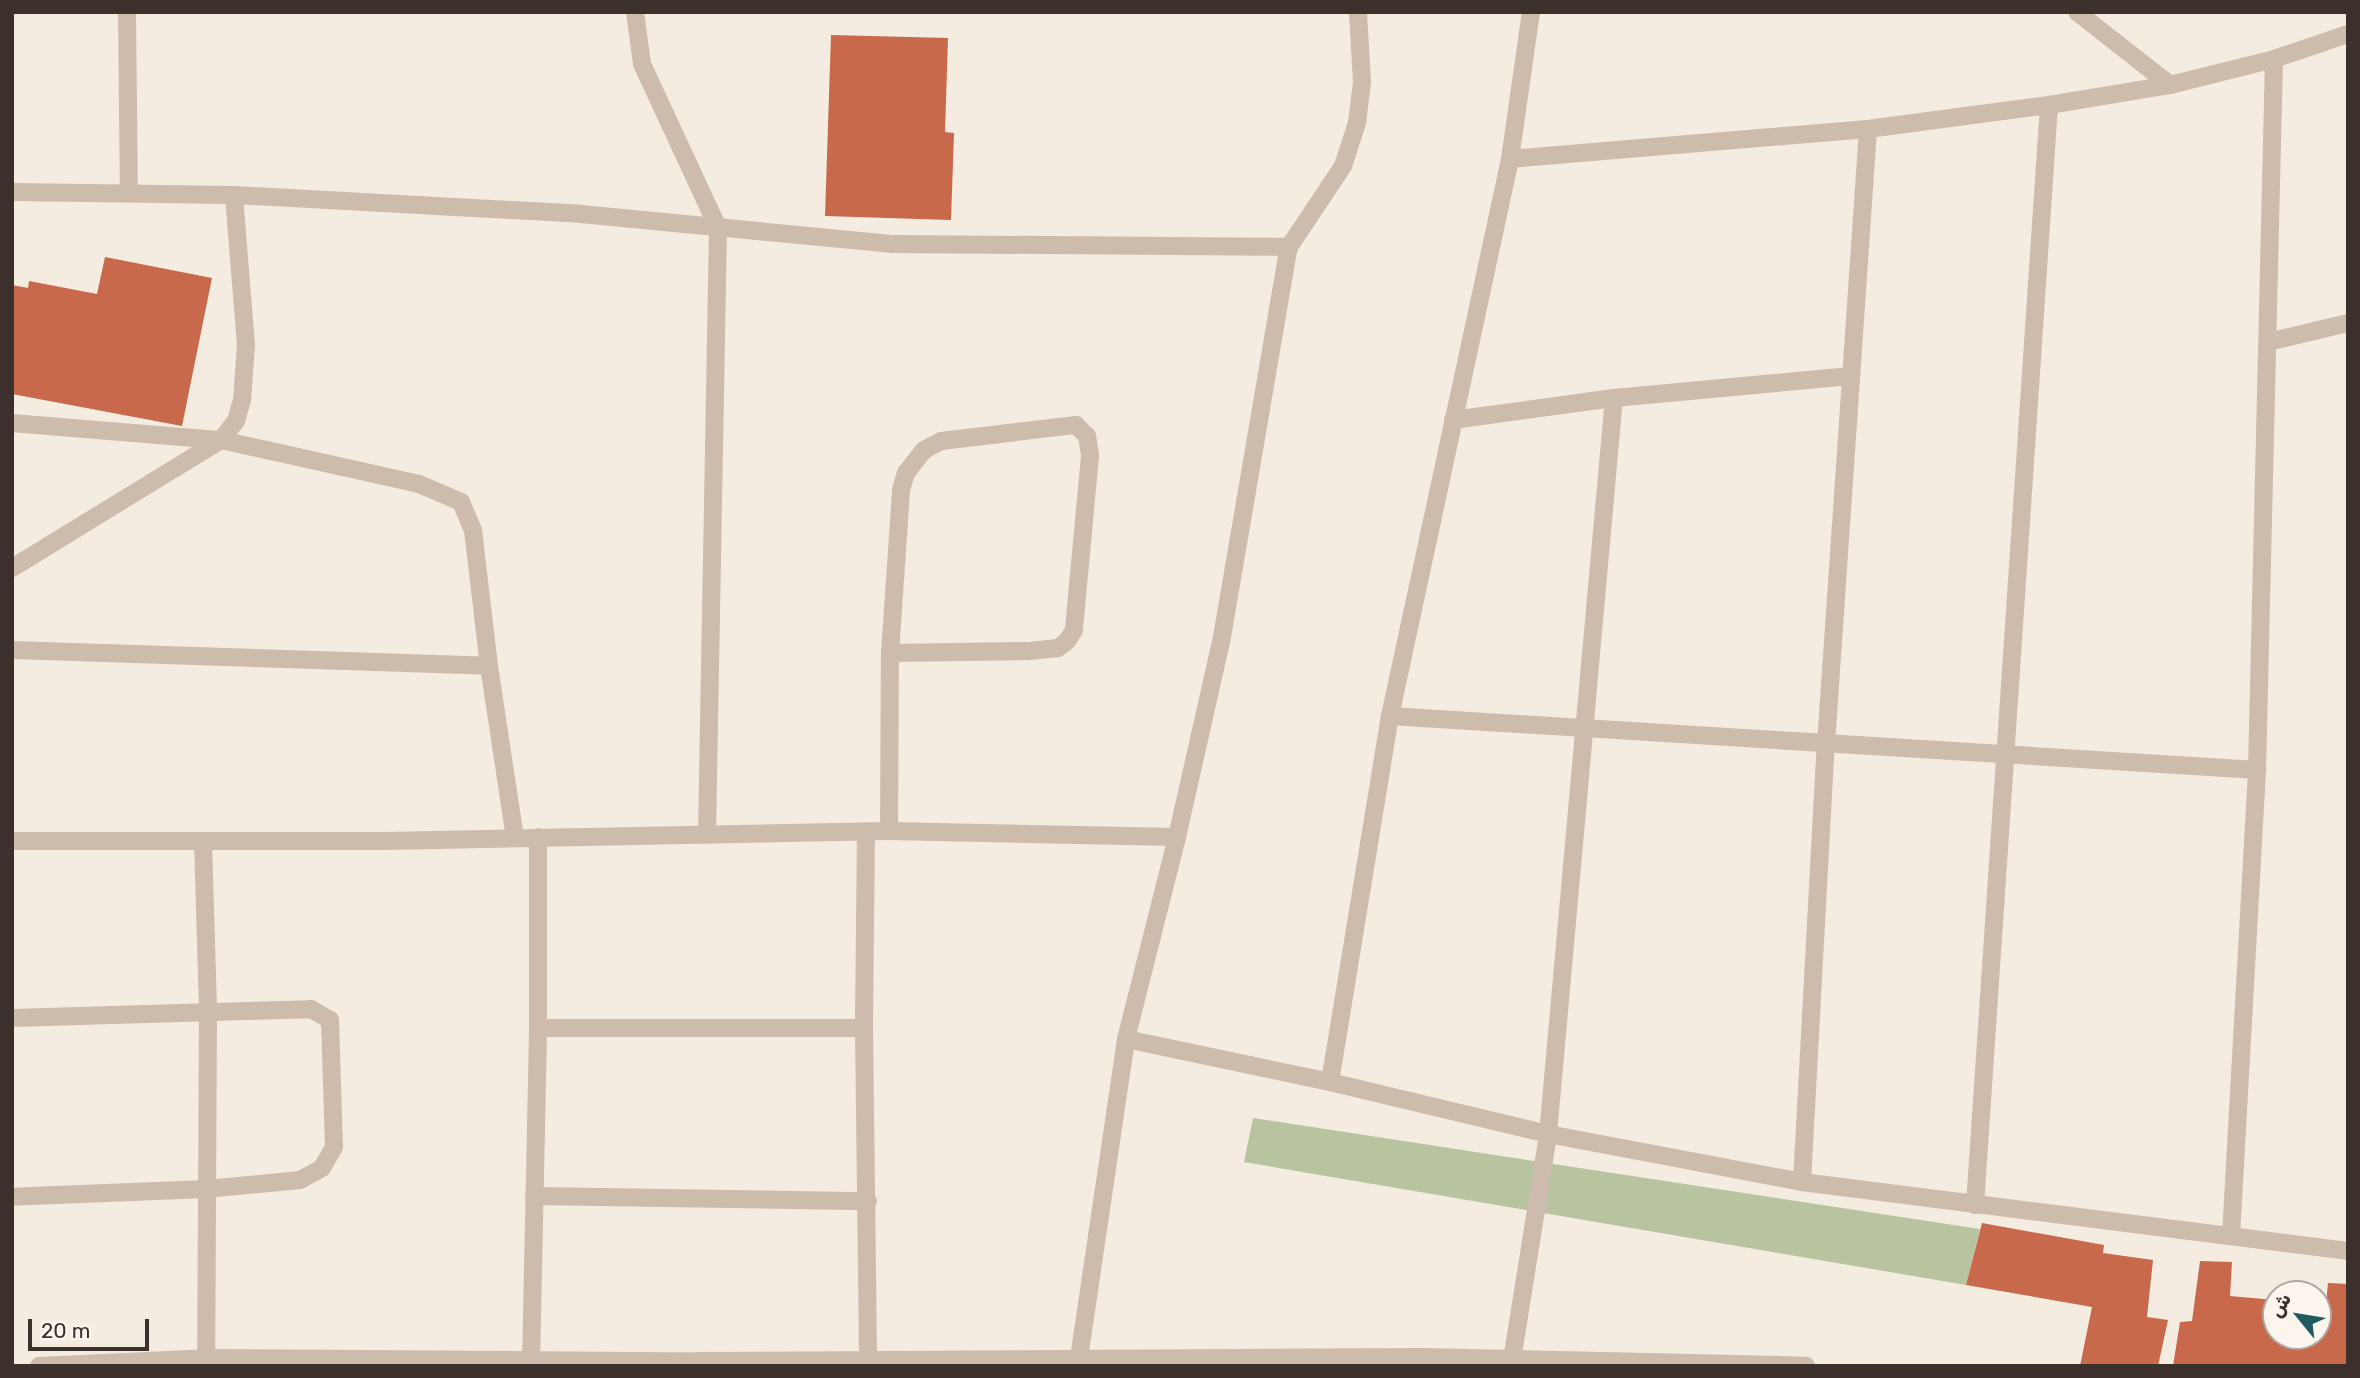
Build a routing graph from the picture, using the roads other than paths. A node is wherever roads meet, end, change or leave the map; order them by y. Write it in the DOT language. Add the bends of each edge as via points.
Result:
graph roads {
  1 [pos="127,12"];
  2 [pos="635,12"];
  3 [pos="1358,12"];
  4 [pos="1531,12"];
  5 [pos="2077,12"];
  6 [pos="2348,34"];
  7 [pos="2274,59"];
  8 [pos="2170,85"];
  9 [pos="2049,105"];
  10 [pos="1868,129"];
  11 [pos="1510,159"];
  12 [pos="12,192"];
  13 [pos="129,192"];
  14 [pos="234,195"];
  15 [pos="718,228"];
  16 [pos="1289,247"];
  17 [pos="2348,323"];
  18 [pos="2268,342"];
  19 [pos="1851,376"];
  20 [pos="1615,398"];
  21 [pos="1453,421"];
  22 [pos="12,423"];
  23 [pos="221,440"];
  24 [pos="12,568"];
  25 [pos="12,650"];
  26 [pos="890,653"];
  27 [pos="489,666"];
  28 [pos="1390,716"];
  29 [pos="1586,730"];
  30 [pos="1826,744"];
  31 [pos="2007,755"];
  32 [pos="2257,770"];
  33 [pos="866,831"];
  34 [pos="889,831"];
  35 [pos="707,833"];
  36 [pos="538,837"];
  37 [pos="1177,837"];
  38 [pos="515,838"];
  39 [pos="12,841"];
  40 [pos="203,841"];
  41 [pos="208,1010"];
  42 [pos="12,1018"];
  43 [pos="538,1028"];
  44 [pos="864,1028"];
  45 [pos="1126,1039"];
  46 [pos="1330,1082"];
  47 [pos="1548,1134"];
  48 [pos="1802,1182"];
  49 [pos="207,1189"];
  50 [pos="534,1196"];
  51 [pos="12,1197"];
  52 [pos="868,1200"];
  53 [pos="1975,1205"];
  54 [pos="2231,1236"];
  55 [pos="2348,1251"];
  56 [pos="206,1358"];
  57 [pos="1079,1359"];
  58 [pos="1512,1360"];
  59 [pos="1422,1361"];
  60 [pos="531,1362"];
  61 [pos="868,1362"];
  62 [pos="1029,1362"];
  63 [pos="697,1363"];
  64 [pos="1191,1363"];
  65 [pos="39,1366"];
  66 [pos="1806,1366"];
  1 -- 13 [label="street"];
  2 -- 15 [label="street" via="642,64"];
  3 -- 16 [label="street" via="1362,82 1357,123 1343,166"];
  4 -- 11 [label="street"];
  5 -- 8 [label="street"];
  6 -- 7 [label="street"];
  7 -- 8 [label="street"];
  7 -- 18 [label="street"];
  8 -- 9 [label="street"];
  9 -- 10 [label="street"];
  9 -- 31 [label="street"];
  10 -- 11 [label="street"];
  10 -- 19 [label="street"];
  11 -- 21 [label="street"];
  12 -- 13 [label="street"];
  13 -- 14 [label="street"];
  14 -- 15 [label="street" via="581,214"];
  14 -- 23 [label="street" via="245,376 236,421"];
  15 -- 16 [label="street" via="892,244"];
  15 -- 35 [label="street"];
  16 -- 37 [label="street" via="1222,637"];
  17 -- 18 [label="street"];
  18 -- 32 [label="street"];
  19 -- 20 [label="street"];
  19 -- 30 [label="street"];
  20 -- 21 [label="street"];
  20 -- 29 [label="street"];
  21 -- 28 [label="street"];
  22 -- 23 [label="street"];
  23 -- 24 [label="street"];
  23 -- 27 [label="street" via="419,484 461,502 473,530"];
  25 -- 27 [label="street"];
  26 -- 26 [label="street" via="1027,652 1058,648 1067,641 1074,630 1090,456 1087,436 1076,425 941,441 913,459 901,490"];
  26 -- 34 [label="street"];
  27 -- 38 [label="street"];
  28 -- 29 [label="street"];
  28 -- 46 [label="street"];
  29 -- 30 [label="street"];
  29 -- 47 [label="street"];
  30 -- 31 [label="street"];
  30 -- 48 [label="street"];
  31 -- 32 [label="street"];
  31 -- 53 [label="street"];
  32 -- 54 [label="street"];
  33 -- 34 [label="street"];
  33 -- 35 [label="street"];
  33 -- 44 [label="street"];
  34 -- 37 [label="street"];
  35 -- 36 [label="street"];
  36 -- 38 [label="street"];
  36 -- 43 [label="street"];
  37 -- 45 [label="street"];
  38 -- 40 [label="street"];
  39 -- 40 [label="street"];
  40 -- 41 [label="street"];
  41 -- 42 [label="street"];
  41 -- 49 [label="street"];
  41 -- 49 [label="street" via="311,1009 330,1020 334,1147 322,1168 300,1180"];
  43 -- 44 [label="street"];
  43 -- 50 [label="street"];
  44 -- 52 [label="street"];
  45 -- 46 [label="street"];
  45 -- 57 [label="street"];
  46 -- 47 [label="street"];
  47 -- 48 [label="street"];
  47 -- 58 [label="street"];
  48 -- 53 [label="street"];
  49 -- 51 [label="street"];
  49 -- 56 [label="street"];
  50 -- 52 [label="street"];
  50 -- 60 [label="street"];
  52 -- 61 [label="street"];
  53 -- 54 [label="street"];
  54 -- 55 [label="street"];
  56 -- 60 [label="street"];
  56 -- 65 [label="street"];
  57 -- 62 [label="street"];
  57 -- 64 [label="street"];
  58 -- 59 [label="street"];
  58 -- 66 [label="street"];
  59 -- 64 [label="street"];
  60 -- 63 [label="street"];
  61 -- 62 [label="street"];
  61 -- 63 [label="street"];
}
